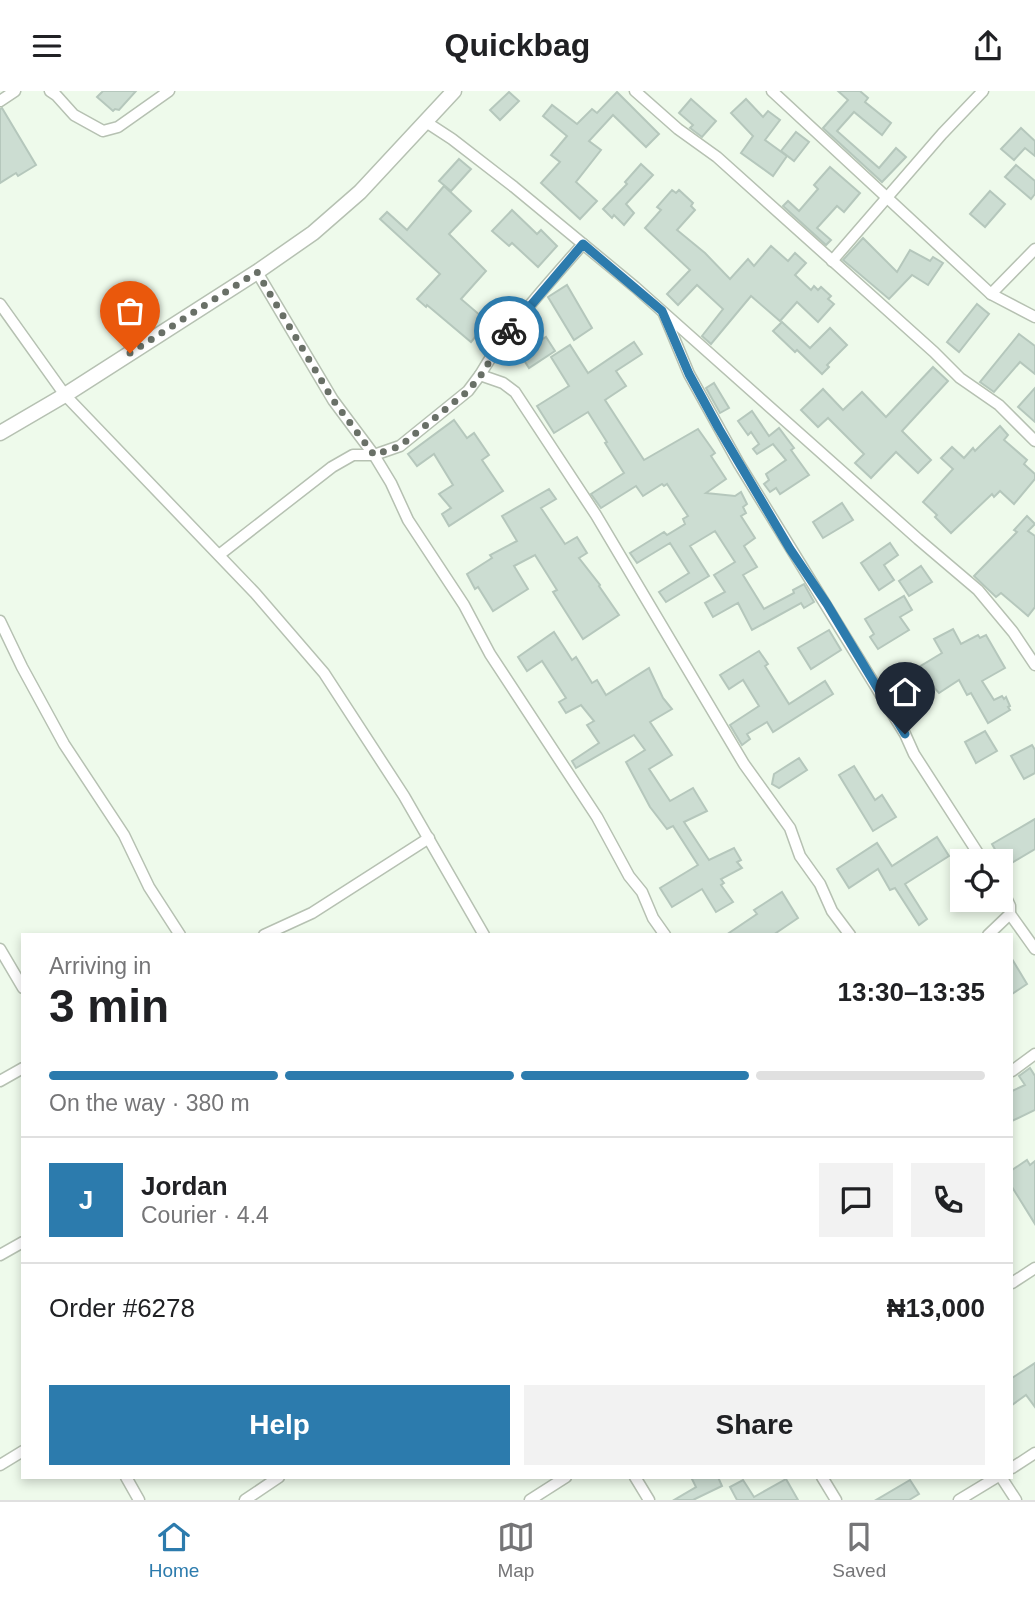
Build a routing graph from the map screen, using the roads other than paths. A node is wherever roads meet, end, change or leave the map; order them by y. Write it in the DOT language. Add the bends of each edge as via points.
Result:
graph roads {
  1 [pos="15,91"];
  2 [pos="50,91"];
  3 [pos="169,91"];
  4 [pos="454,91"];
  5 [pos="635,91"];
  6 [pos="772,91"];
  7 [pos="983,91"];
  8 [pos="0,101"];
  9 [pos="426,122"];
  10 [pos="887,198"];
  11 [pos="583,244"];
  12 [pos="1035,249"];
  13 [pos="832,261"];
  14 [pos="257,272"];
  15 [pos="991,293"];
  16 [pos="0,304"];
  17 [pos="662,311"];
  18 [pos="1035,317"];
  19 [pos="481,375"];
  20 [pos="65,394"];
  21 [pos="0,433"];
  22 [pos="1035,440"];
  23 [pos="374,455"];
  24 [pos="219,555"];
  25 [pos="0,621"];
  26 [pos="1035,665"];
  27 [pos="429,838"];
  28 [pos="975,849"];
  29 [pos="1010,914"];
  30 [pos="179,933"];
  31 [pos="267,933"];
  32 [pos="483,933"];
  33 [pos="664,933"];
  34 [pos="848,933"];
  35 [pos="990,933"];
  36 [pos="0,949"];
  37 [pos="1035,949"];
  38 [pos="21,985"];
  39 [pos="1035,1054"];
  40 [pos="1013,1069"];
  41 [pos="21,1074"];
  42 [pos="0,1081"];
  43 [pos="21,1243"];
  44 [pos="0,1255"];
  45 [pos="1035,1268"];
  46 [pos="1013,1282"];
  47 [pos="21,1452"];
  48 [pos="1035,1453"];
  49 [pos="0,1465"];
  50 [pos="1013,1467"];
  51 [pos="127,1479"];
  52 [pos="276,1479"];
  53 [pos="563,1479"];
  54 [pos="636,1479"];
  55 [pos="823,1479"];
  56 [pos="996,1479"];
  57 [pos="1000,1479"];
  58 [pos="139,1500"];
  59 [pos="245,1500"];
  60 [pos="530,1500"];
  61 [pos="649,1500"];
  62 [pos="835,1500"];
  63 [pos="959,1500"];
  64 [pos="1016,1500"];
  1 -- 8 [label="street"];
  2 -- 3 [label="street" via="74,115 103,131 118,127"];
  4 -- 9 [label="street"];
  5 -- 13 [label="street" via="717,157"];
  6 -- 10 [label="street"];
  7 -- 10 [label="street"];
  9 -- 11 [label="street"];
  9 -- 14 [label="street" via="313,233"];
  10 -- 13 [label="street"];
  10 -- 15 [label="street"];
  11 -- 17 [label="street"];
  11 -- 19 [label="street" via="522,315"];
  12 -- 15 [label="street"];
  13 -- 22 [label="street"];
  14 -- 20 [label="street"];
  14 -- 23 [label="street" via="333,400"];
  15 -- 18 [label="street"];
  16 -- 20 [label="street"];
  17 -- 26 [label="street" via="978,590"];
  17 -- 28 [label="street" via="689,374 739,464"];
  19 -- 23 [label="street" via="400,446"];
  19 -- 34 [label="street" via="514,392 562,461 744,765 790,828 805,865"];
  20 -- 21 [label="street"];
  20 -- 24 [label="street"];
  23 -- 24 [label="street" via="353,455 332,467"];
  23 -- 33 [label="street" via="408,520 597,817"];
  24 -- 27 [label="street" via="324,673"];
  25 -- 30 [label="street" via="64,744 124,835 149,887"];
  27 -- 31 [label="street" via="301,919"];
  27 -- 32 [label="street"];
  29 -- 35 [label="street"];
  29 -- 37 [label="street"];
  36 -- 38 [label="street"];
  39 -- 40 [label="street"];
  41 -- 42 [label="street"];
  43 -- 44 [label="street"];
  45 -- 46 [label="street"];
  47 -- 49 [label="street"];
  48 -- 50 [label="street"];
  51 -- 58 [label="street"];
  52 -- 59 [label="street"];
  53 -- 60 [label="street"];
  54 -- 61 [label="street"];
  55 -- 62 [label="street"];
  56 -- 63 [label="street"];
  57 -- 64 [label="street"];
}
